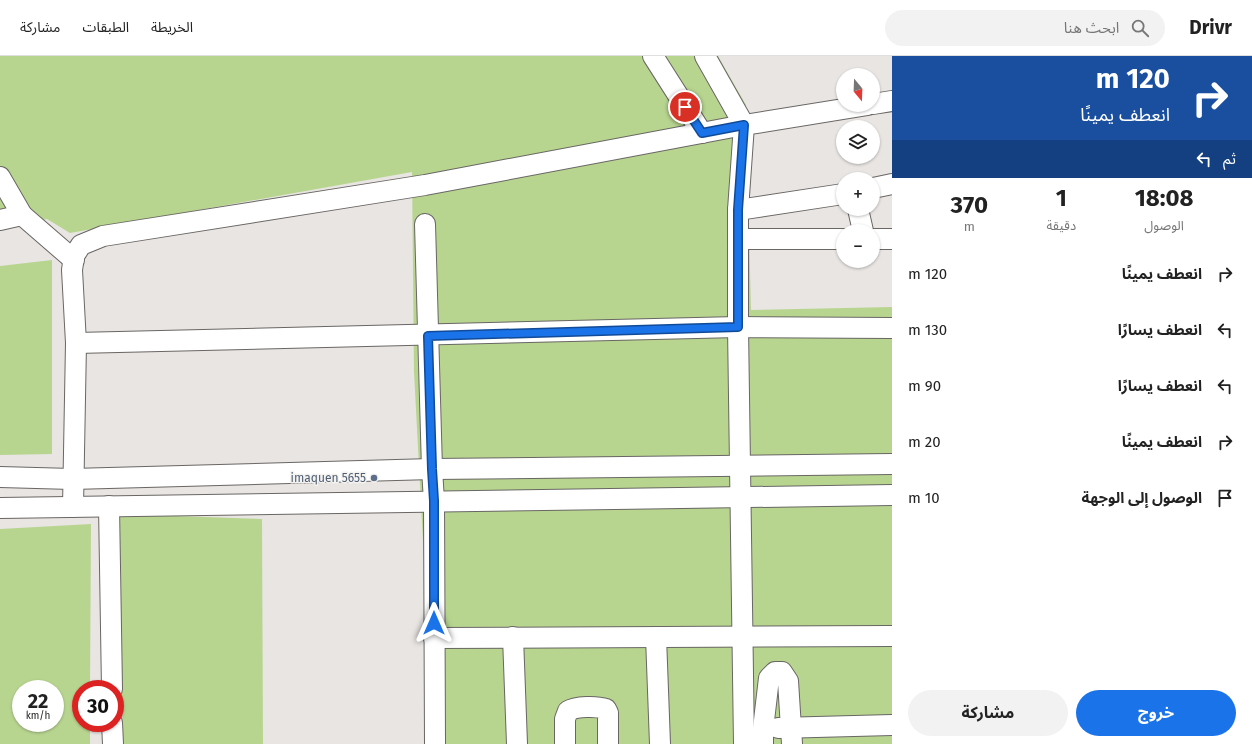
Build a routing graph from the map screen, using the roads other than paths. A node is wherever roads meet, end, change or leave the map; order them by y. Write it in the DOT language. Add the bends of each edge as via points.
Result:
graph roads {
  1 [pos="653,56"];
  2 [pos="705,56"];
  3 [pos="892,101"];
  4 [pos="880,103"];
  5 [pos="836,110"];
  6 [pos="744,125"];
  7 [pos="702,133"];
  8 [pos="0,177"];
  9 [pos="892,184"];
  10 [pos="880,187"];
  11 [pos="836,195"];
  12 [pos="738,210"];
  13 [pos="22,215"];
  14 [pos="0,220"];
  15 [pos="425,224"];
  16 [pos="836,239"];
  17 [pos="880,239"];
  18 [pos="892,239"];
  19 [pos="738,240"];
  20 [pos="74,260"];
  21 [pos="738,327"];
  22 [pos="892,328"];
  23 [pos="428,336"];
  24 [pos="76,343"];
  25 [pos="739,464"];
  26 [pos="892,464"];
  27 [pos="432,469"];
  28 [pos="0,477"];
  29 [pos="72,479"];
  30 [pos="892,495"];
  31 [pos="741,496"];
  32 [pos="434,501"];
  33 [pos="109,506"];
  34 [pos="73,507"];
  35 [pos="0,508"];
  36 [pos="892,636"];
  37 [pos="513,637"];
  38 [pos="656,637"];
  39 [pos="434,638"];
  40 [pos="743,638"];
  41 [pos="112,680"];
  42 [pos="892,725"];
  43 [pos="112,732"];
  44 [pos="792,736"];
  45 [pos="754,737"];
  46 [pos="113,744"];
  47 [pos="435,744"];
  48 [pos="517,744"];
  49 [pos="565,744"];
  50 [pos="608,744"];
  51 [pos="660,744"];
  1 -- 7 [label="street"];
  2 -- 6 [label="street"];
  3 -- 4 [label="street"];
  5 -- 6 [label="street"];
  6 -- 7 [label="street"];
  6 -- 12 [label="street"];
  7 -- 20 [label="street" via="425,185 103,236 81,245"];
  8 -- 13 [label="street"];
  9 -- 10 [label="street"];
  11 -- 12 [label="street"];
  12 -- 19 [label="street"];
  13 -- 14 [label="street"];
  13 -- 20 [label="street"];
  15 -- 23 [label="street"];
  16 -- 19 [label="street"];
  17 -- 18 [label="street"];
  19 -- 21 [label="street"];
  20 -- 24 [label="street" via="72,280"];
  21 -- 22 [label="street"];
  21 -- 23 [label="street"];
  21 -- 25 [label="street"];
  23 -- 24 [label="street"];
  23 -- 27 [label="street"];
  24 -- 29 [label="street"];
  25 -- 26 [label="street"];
  25 -- 27 [label="street"];
  25 -- 31 [label="street"];
  27 -- 29 [label="street"];
  27 -- 32 [label="street"];
  28 -- 29 [label="street"];
  29 -- 34 [label="street"];
  30 -- 31 [label="street"];
  31 -- 32 [label="street"];
  31 -- 40 [label="street"];
  32 -- 33 [label="street"];
  32 -- 39 [label="street"];
  33 -- 34 [label="street"];
  33 -- 41 [label="street"];
  34 -- 35 [label="street"];
  36 -- 40 [label="street"];
  37 -- 38 [label="street"];
  37 -- 39 [label="street"];
  37 -- 48 [label="street"];
  38 -- 40 [label="street"];
  38 -- 51 [label="street"];
  39 -- 47 [label="street"];
  40 -- 45 [label="street"];
  42 -- 44 [label="street"];
  43 -- 46 [label="street"];
  44 -- 45 [label="street"];
  44 -- 45 [label="street" via="788,681 782,672 775,672 769,678"];
  49 -- 50 [label="street" via="565,719 568,712 576,708 596,707 604,708 608,713"];
}
